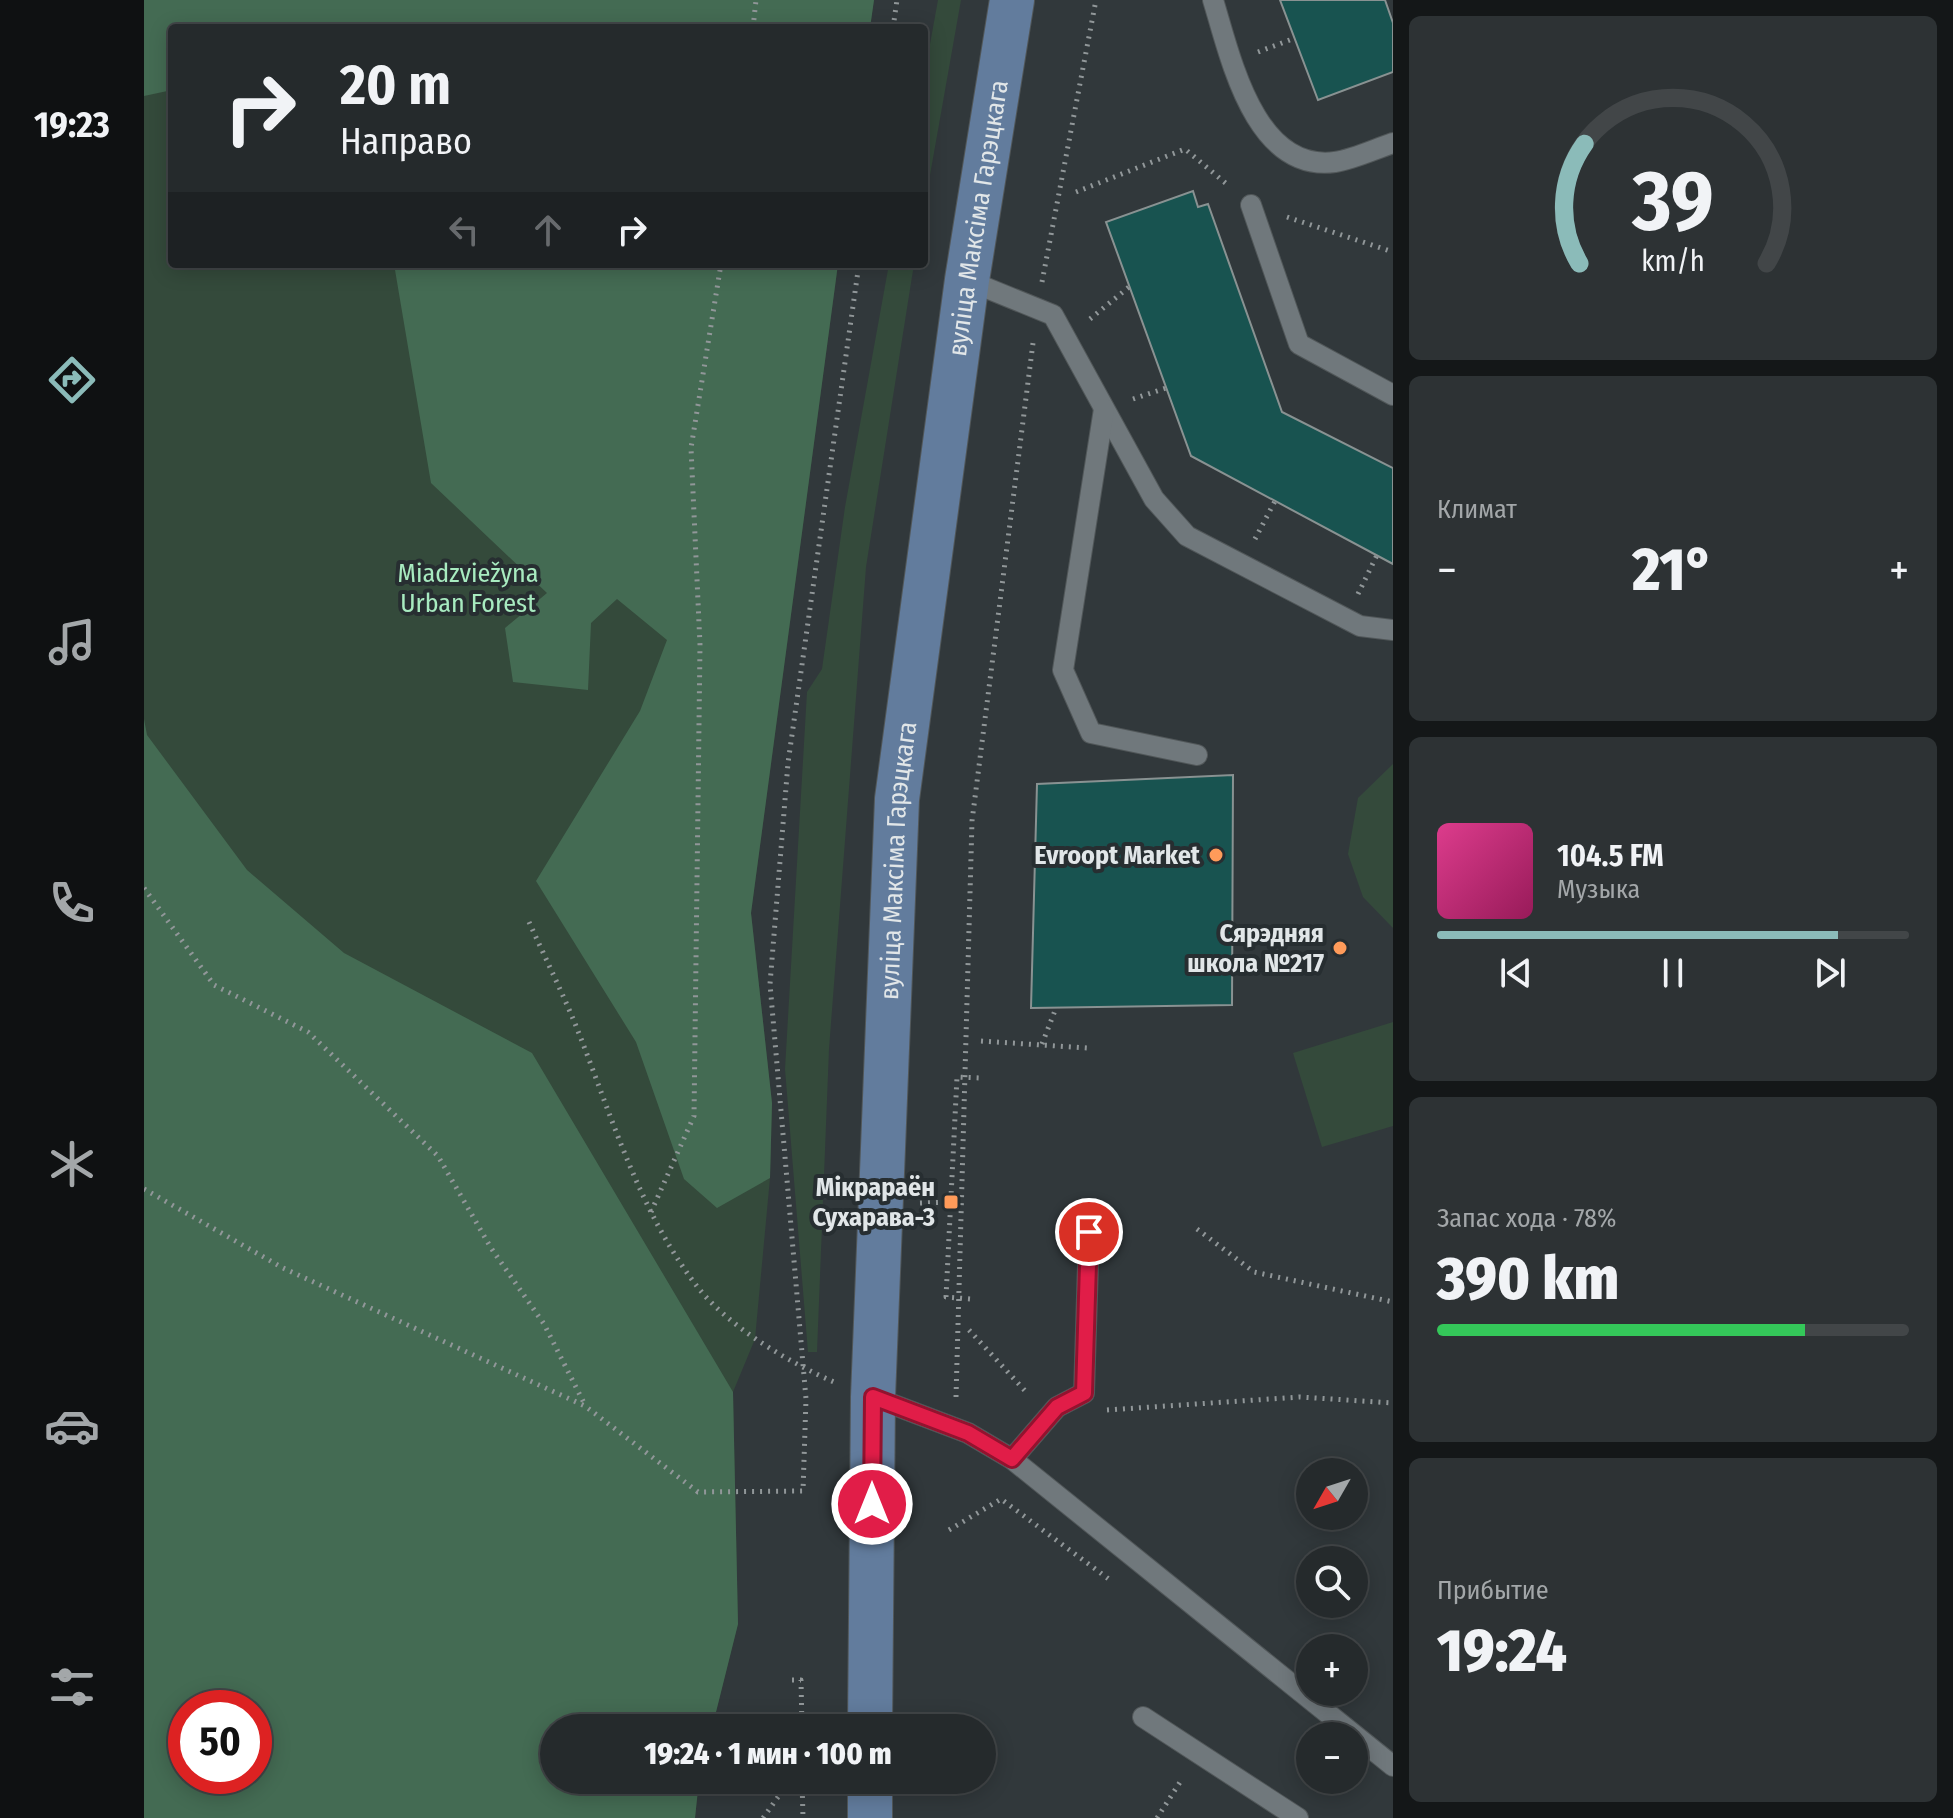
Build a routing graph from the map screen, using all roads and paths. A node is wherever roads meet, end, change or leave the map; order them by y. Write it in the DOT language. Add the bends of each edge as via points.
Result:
graph roads {
  1 [pos="756,0"];
  2 [pos="897,0"];
  3 [pos="1012,0"];
  4 [pos="1096,0"];
  5 [pos="1213,0"];
  6 [pos="753,24"];
  7 [pos="894,24"];
  8 [pos="1295,38"];
  9 [pos="1232,61"];
  10 [pos="1393,143"];
  11 [pos="1251,205"];
  12 [pos="720,268"];
  13 [pos="858,268"];
  14 [pos="967,280"];
  15 [pos="1129,287"];
  16 [pos="1037,309"];
  17 [pos="1066,338"];
  18 [pos="1393,395"];
  19 [pos="1104,409"];
  20 [pos="1275,501"];
  21 [pos="1377,555"];
  22 [pos="1241,564"];
  23 [pos="1346,619"];
  24 [pos="1393,630"];
  25 [pos="1197,755"];
  26 [pos="144,888"];
  27 [pos="529,922"];
  28 [pos="1056,1008"];
  29 [pos="981,1041"];
  30 [pos="1042,1044"];
  31 [pos="1087,1048"];
  32 [pos="967,1077"];
  33 [pos="981,1078"];
  34 [pos="144,1189"];
  35 [pos="651,1212"];
  36 [pos="1197,1229"];
  37 [pos="1089,1232"];
  38 [pos="958,1298"];
  39 [pos="970,1299"];
  40 [pos="1393,1302"];
  41 [pos="969,1330"];
  42 [pos="803,1369"];
  43 [pos="873,1397"];
  44 [pos="1393,1403"];
  45 [pos="585,1406"];
  46 [pos="1057,1407"];
  47 [pos="955,1428"];
  48 [pos="1012,1459"];
  49 [pos="949,1530"];
  50 [pos="1115,1585"];
  51 [pos="792,1680"];
  52 [pos="802,1714"];
  53 [pos="870,1714"];
  54 [pos="1143,1717"];
  55 [pos="1200,1752"];
  56 [pos="1393,1766"];
  57 [pos="780,1794"];
  58 [pos="802,1794"];
  59 [pos="870,1794"];
  60 [pos="763,1818"];
  61 [pos="803,1818"];
  62 [pos="870,1818"];
  63 [pos="1157,1818"];
  64 [pos="1298,1818"];
  1 -- 6 [label="path"];
  2 -- 7 [label="path"];
  3 -- 14 [label="main road, вуліца Максіма Гарэцкага"];
  4 -- 16 [label="path"];
  5 -- 9 [label="lane"];
  8 -- 9 [label="path"];
  9 -- 10 [label="lane" via="1242,97 1272,139 1308,160 1334,162"];
  11 -- 18 [label="lane" via="1299,344"];
  12 -- 35 [label="path" via="691,448 700,645 694,1116"];
  13 -- 42 [label="path" via="788,763 770,984"];
  14 -- 16 [label="lane"];
  14 -- 43 [label="main road, вуліца Максіма Гарэцкага" via="897,799"];
  15 -- 17 [label="path"];
  16 -- 17 [label="lane" via="1053,315"];
  16 -- 32 [label="path" via="972,821"];
  17 -- 19 [label="lane"];
  19 -- 22 [label="lane" via="1154,499 1187,536"];
  19 -- 25 [label="lane" via="1063,670 1091,733"];
  20 -- 22 [label="path"];
  21 -- 23 [label="path"];
  22 -- 23 [label="lane"];
  23 -- 24 [label="lane"];
  26 -- 45 [label="path" via="214,985 308,1032 438,1156 491,1248 544,1324"];
  27 -- 35 [label="path"];
  28 -- 30 [label="path"];
  29 -- 30 [label="path"];
  30 -- 31 [label="path"];
  32 -- 33 [label="path"];
  32 -- 38 [label="path"];
  32 -- 38 [label="path" via="957,1077 946,1297"];
  34 -- 45 [label="path" via="283,1268"];
  35 -- 42 [label="path" via="697,1287 755,1339"];
  36 -- 40 [label="path" via="1254,1272"];
  37 -- 46 [label="lane" via="1084,1393"];
  38 -- 39 [label="path"];
  38 -- 47 [label="path"];
  41 -- 46 [label="path" via="1032,1398"];
  42 -- 43 [label="path"];
  42 -- 45 [label="path" via="803,1491 698,1492"];
  43 -- 47 [label="lane"];
  43 -- 53 [label="main road, вуліца Максіма Гарэцкага"];
  44 -- 46 [label="path" via="1300,1397 1089,1412"];
  46 -- 48 [label="lane"];
  47 -- 48 [label="lane"];
  48 -- 56 [label="lane"];
  49 -- 50 [label="path" via="1001,1499"];
  51 -- 52 [label="path" via="801,1680"];
  54 -- 55 [label="lane"];
  55 -- 63 [label="path"];
  55 -- 64 [label="lane"];
  57 -- 60 [label="path"];
  58 -- 61 [label="path"];
  59 -- 62 [label="main road"];
}
